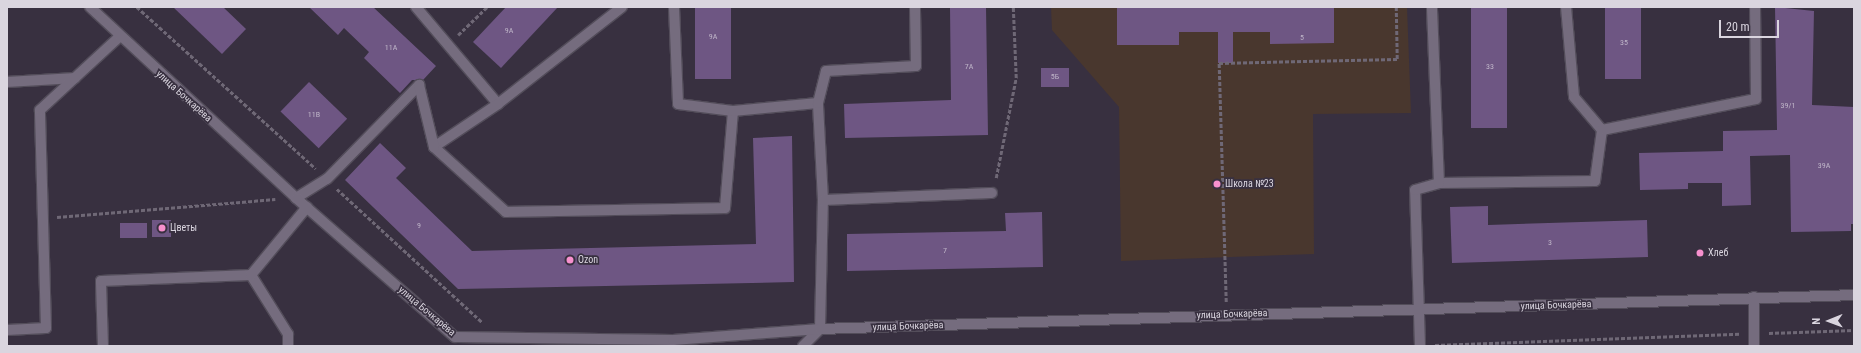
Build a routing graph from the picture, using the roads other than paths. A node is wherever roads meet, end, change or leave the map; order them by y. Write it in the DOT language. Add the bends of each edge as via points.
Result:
graph roads {
  1 [pos="90,7"];
  2 [pos="416,7"];
  3 [pos="622,7"];
  4 [pos="674,7"];
  5 [pos="914,7"];
  6 [pos="1432,7"];
  7 [pos="1566,7"];
  8 [pos="1755,7"];
  9 [pos="119,37"];
  10 [pos="75,78"];
  11 [pos="7,82"];
  12 [pos="498,104"];
  13 [pos="818,104"];
  14 [pos="732,111"];
  15 [pos="1602,130"];
  16 [pos="434,147"];
  17 [pos="1439,183"];
  18 [pos="992,193"];
  19 [pos="296,198"];
  20 [pos="823,200"];
  21 [pos="307,207"];
  22 [pos="252,275"];
  23 [pos="1854,295"];
  24 [pos="1754,297"];
  25 [pos="1419,310"];
  26 [pos="820,329"];
  27 [pos="7,330"];
  28 [pos="456,341"];
  29 [pos="561,342"];
  30 [pos="104,346"];
  31 [pos="288,346"];
  32 [pos="803,346"];
  33 [pos="1420,346"];
  34 [pos="1754,346"];
  1 -- 9 [label="street, улица Бочкарёва"];
  2 -- 12 [label="street" via="446,47"];
  3 -- 12 [label="street"];
  4 -- 14 [label="street" via="678,104"];
  5 -- 13 [label="street" via="916,66 826,71"];
  6 -- 17 [label="street"];
  7 -- 15 [label="street" via="1574,97"];
  8 -- 15 [label="street" via="1756,99"];
  9 -- 10 [label="street"];
  9 -- 19 [label="street, улица Бочкарёва"];
  10 -- 11 [label="street"];
  10 -- 27 [label="street" via="40,110 46,328"];
  12 -- 16 [label="street"];
  13 -- 14 [label="street"];
  13 -- 20 [label="street"];
  14 -- 16 [label="street" via="726,208 506,212"];
  15 -- 17 [label="street" via="1595,181"];
  16 -- 19 [label="street" via="419,85 327,179"];
  17 -- 25 [label="street" via="1415,190"];
  18 -- 20 [label="street"];
  19 -- 21 [label="street, улица Бочкарёва"];
  20 -- 26 [label="street"];
  21 -- 22 [label="street"];
  21 -- 28 [label="street, улица Бочкарёва"];
  22 -- 30 [label="street" via="101,281"];
  22 -- 31 [label="street" via="288,334"];
  23 -- 24 [label="street, улица Бочкарёва"];
  24 -- 25 [label="street, улица Бочкарёва"];
  24 -- 34 [label="street"];
  25 -- 26 [label="street, улица Бочкарёва" via="1226,314"];
  25 -- 33 [label="street"];
  26 -- 29 [label="street, улица Бочкарёва" via="674,340"];
  26 -- 32 [label="street"];
  28 -- 29 [label="street, улица Бочкарёва"];
}
